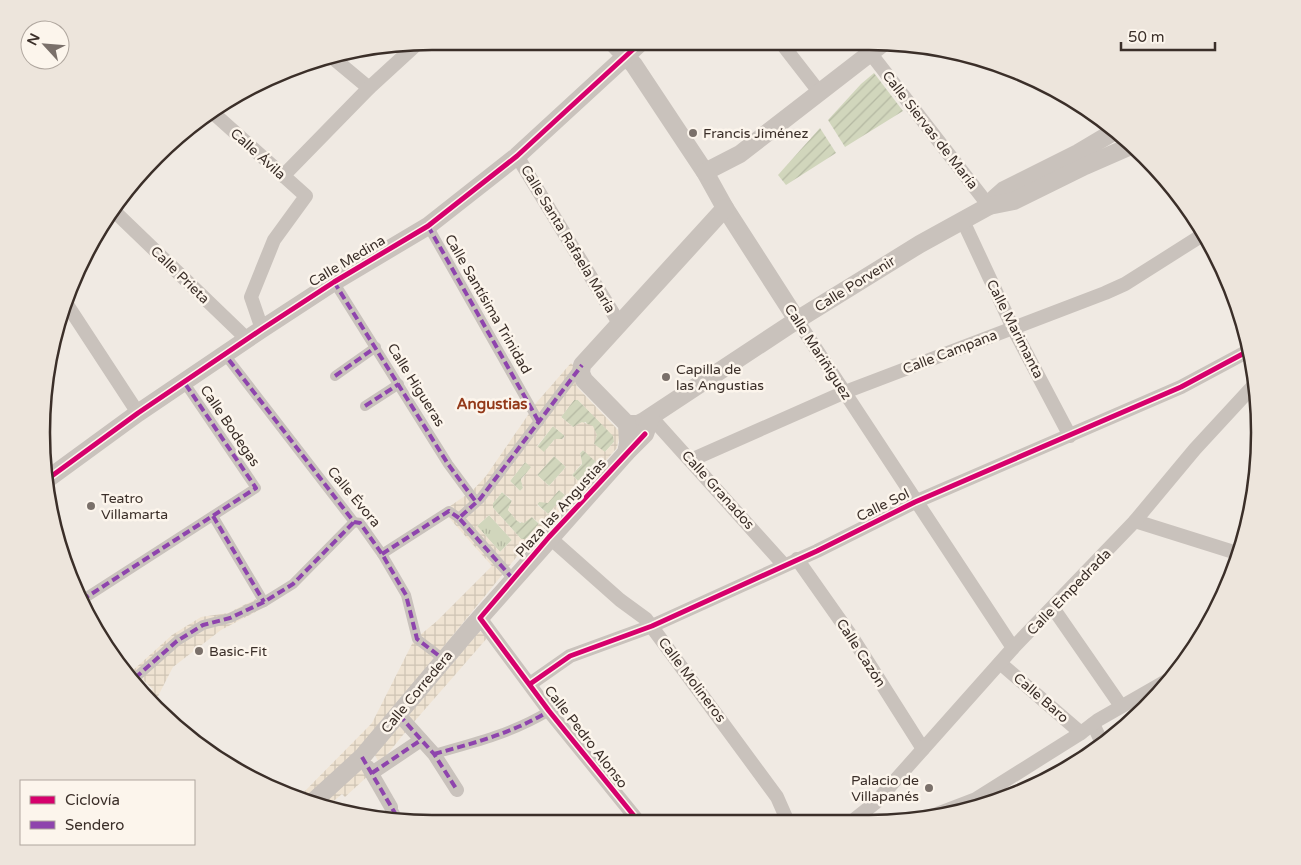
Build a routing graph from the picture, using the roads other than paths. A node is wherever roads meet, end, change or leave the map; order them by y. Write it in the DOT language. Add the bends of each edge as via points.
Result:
graph roads {
  1 [pos="619,50"];
  2 [pos="631,50"];
  3 [pos="787,50"];
  4 [pos="874,50"];
  5 [pos="877,50"];
  6 [pos="410,51"];
  7 [pos="624,56"];
  8 [pos="338,62"];
  9 [pos="369,88"];
  10 [pos="820,93"];
  11 [pos="218,116"];
  12 [pos="1109,135"];
  13 [pos="1125,148"];
  14 [pos="740,154"];
  15 [pos="517,156"];
  16 [pos="705,172"];
  17 [pos="283,176"];
  18 [pos="989,206"];
  19 [pos="725,208"];
  20 [pos="118,214"];
  21 [pos="963,221"];
  22 [pos="428,226"];
  23 [pos="1198,238"];
  24 [pos="334,282"];
  25 [pos="70,309"];
  26 [pos="797,320"];
  27 [pos="619,322"];
  28 [pos="1013,328"];
  29 [pos="255,334"];
  30 [pos="376,347"];
  31 [pos="1243,354"];
  32 [pos="229,360"];
  33 [pos="582,365"];
  34 [pos="335,376"];
  35 [pos="184,382"];
  36 [pos="399,384"];
  37 [pos="845,392"];
  38 [pos="1249,392"];
  39 [pos="365,406"];
  40 [pos="138,413"];
  41 [pos="651,417"];
  42 [pos="538,422"];
  43 [pos="627,424"];
  44 [pos="1070,436"];
  45 [pos="626,453"];
  46 [pos="691,460"];
  47 [pos="52,475"];
  48 [pos="476,502"];
  49 [pos="915,502"];
  50 [pos="213,516"];
  51 [pos="459,518"];
  52 [pos="354,522"];
  53 [pos="1136,522"];
  54 [pos="549,537"];
  55 [pos="1232,552"];
  56 [pos="382,554"];
  57 [pos="797,559"];
  58 [pos="784,565"];
  59 [pos="513,579"];
  60 [pos="87,597"];
  61 [pos="264,602"];
  62 [pos="1053,608"];
  63 [pos="480,618"];
  64 [pos="652,626"];
  65 [pos="1013,648"];
  66 [pos="442,658"];
  67 [pos="1000,663"];
  68 [pos="138,676"];
  69 [pos="530,684"];
  70 [pos="1154,687"];
  71 [pos="1121,706"];
  72 [pos="549,712"];
  73 [pos="399,715"];
  74 [pos="1093,724"];
  75 [pos="1081,733"];
  76 [pos="1099,737"];
  77 [pos="421,740"];
  78 [pos="923,749"];
  79 [pos="434,754"];
  80 [pos="362,757"];
  81 [pos="372,773"];
  82 [pos="457,790"];
  83 [pos="989,796"];
  84 [pos="318,797"];
  85 [pos="391,807"];
  86 [pos="395,813"];
  87 [pos="633,815"];
  88 [pos="785,815"];
  89 [pos="868,815"];
  1 -- 7 [label="street, Calle Mariñiguez"];
  2 -- 7 [label="street, Calle Medina"];
  3 -- 10 [label="street"];
  4 -- 10 [label="street"];
  5 -- 18 [label="street, Calle Siervas de María"];
  6 -- 9 [label="street"];
  7 -- 15 [label="street, Calle Medina"];
  7 -- 16 [label="street, Calle Mariñiguez" via="634,65"];
  8 -- 9 [label="street"];
  9 -- 17 [label="street"];
  10 -- 14 [label="street"];
  11 -- 17 [label="street, Calle Ávila"];
  12 -- 18 [label="street, Calle Porvenir" via="1004,190"];
  13 -- 18 [label="street, Calle Porvenir" via="1014,201"];
  14 -- 16 [label="street"];
  14 -- 19 [label="street" via="721,180"];
  15 -- 22 [label="street, Calle Medina"];
  15 -- 27 [label="street, Calle Santa Rafaela María"];
  16 -- 19 [label="street, Calle Mariñiguez"];
  17 -- 29 [label="street, Calle Ávila" via="306,196 274,240 252,297"];
  18 -- 21 [label="street, Calle Porvenir"];
  19 -- 26 [label="street, Calle Mariñiguez"];
  19 -- 27 [label="street"];
  20 -- 29 [label="street, Calle Prieta"];
  21 -- 26 [label="street, Calle Porvenir"];
  21 -- 28 [label="street, Calle Marimanta"];
  22 -- 24 [label="street, Calle Medina"];
  22 -- 42 [label="street, Calle Santísima Trinidad"];
  23 -- 28 [label="street, Calle Campana" via="1125,284"];
  24 -- 29 [label="street, Calle Medina"];
  24 -- 30 [label="street, Calle Higueras"];
  25 -- 40 [label="street"];
  26 -- 37 [label="street, Calle Mariñiguez"];
  26 -- 41 [label="street, Calle Porvenir"];
  27 -- 33 [label="street"];
  28 -- 37 [label="street, Calle Campana"];
  28 -- 44 [label="street, Calle Marimanta"];
  29 -- 35 [label="street, Calle Medina"];
  30 -- 34 [label="street"];
  30 -- 36 [label="street, Calle Higueras"];
  31 -- 44 [label="street, Calle Sol" via="1181,387"];
  32 -- 52 [label="street, Calle Évora"];
  33 -- 42 [label="street"];
  33 -- 43 [label="street" via="584,380"];
  35 -- 40 [label="street, Calle Medina"];
  35 -- 50 [label="street, Calle Bodegas" via="256,488"];
  36 -- 39 [label="street"];
  36 -- 48 [label="street, Calle Higueras" via="448,464"];
  37 -- 46 [label="street, Calle Campana"];
  37 -- 49 [label="street, Calle Mariñiguez"];
  38 -- 53 [label="street, Calle Empedrada" via="1195,449"];
  40 -- 47 [label="street, Calle Medina"];
  41 -- 43 [label="street, Calle Porvenir" via="638,424"];
  41 -- 45 [label="street" via="645,434"];
  41 -- 46 [label="street, Calle Granados"];
  42 -- 48 [label="street"];
  43 -- 45 [label="street"];
  44 -- 49 [label="street, Calle Sol"];
  45 -- 54 [label="street, Plaza las Angustias"];
  46 -- 58 [label="street, Calle Granados"];
  48 -- 51 [label="street"];
  49 -- 57 [label="street, Calle Sol"];
  49 -- 65 [label="street, Calle Mariñiguez"];
  50 -- 60 [label="street, Calle Bodegas"];
  50 -- 61 [label="street"];
  51 -- 56 [label="street" via="449,511"];
  51 -- 59 [label="street, Plaza las Angustias"];
  52 -- 56 [label="street, Calle Évora" via="360,523"];
  52 -- 61 [label="street" via="293,584"];
  53 -- 55 [label="street"];
  53 -- 62 [label="street, Calle Empedrada"];
  54 -- 59 [label="street, Plaza las Angustias"];
  54 -- 64 [label="street, Calle Molineros"];
  56 -- 66 [label="street, Calle Évora" via="406,595 417,638"];
  57 -- 58 [label="street, Calle Sol"];
  57 -- 78 [label="street, Calle Cazón" via="852,637"];
  58 -- 64 [label="street, Calle Sol"];
  59 -- 63 [label="street, Calle Corredera"];
  61 -- 68 [label="street" via="196,629"];
  62 -- 65 [label="street, Calle Empedrada"];
  62 -- 71 [label="street"];
  63 -- 69 [label="street, Calle Pedro Alonso"];
  63 -- 73 [label="street, Calle Corredera"];
  64 -- 69 [label="street, Calle Sol" via="570,656"];
  64 -- 88 [label="street, Calle Molineros" via="777,797"];
  65 -- 67 [label="street, Calle Empedrada"];
  67 -- 75 [label="street, Calle Baro"];
  67 -- 78 [label="street, Calle Empedrada"];
  69 -- 72 [label="street, Calle Pedro Alonso"];
  70 -- 71 [label="street"];
  71 -- 74 [label="street"];
  72 -- 79 [label="street" via="502,735"];
  72 -- 87 [label="street, Calle Pedro Alonso"];
  73 -- 77 [label="street"];
  73 -- 80 [label="street, Calle Corredera"];
  74 -- 75 [label="street"];
  74 -- 76 [label="street"];
  75 -- 83 [label="street"];
  77 -- 79 [label="street"];
  77 -- 81 [label="street, Calle Corredera"];
  78 -- 89 [label="street, Calle Empedrada"];
  79 -- 82 [label="street"];
  80 -- 81 [label="street"];
  80 -- 84 [label="street, Calle Corredera"];
  81 -- 85 [label="street"];
  85 -- 86 [label="street"];
}
